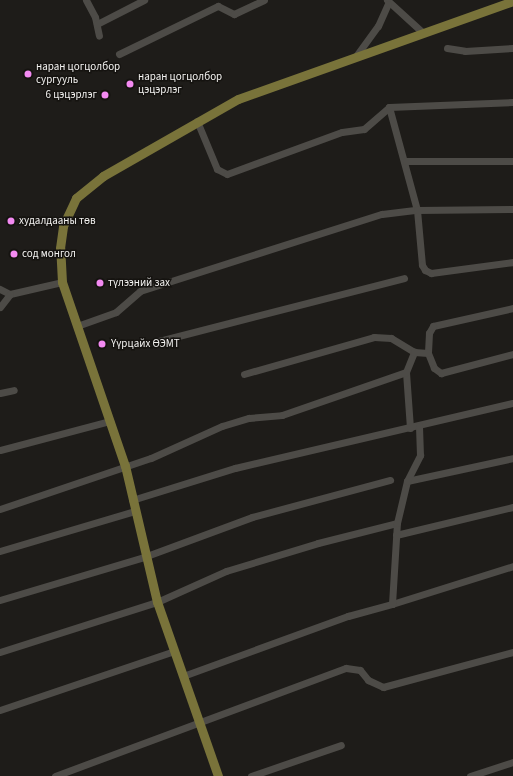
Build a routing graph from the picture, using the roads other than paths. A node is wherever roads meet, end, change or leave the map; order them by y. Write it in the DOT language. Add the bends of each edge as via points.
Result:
graph roads {
  1 [pos="86,0"];
  2 [pos="144,0"];
  3 [pos="264,0"];
  4 [pos="513,1"];
  5 [pos="387,2"];
  6 [pos="219,3"];
  7 [pos="97,24"];
  8 [pos="422,32"];
  9 [pos="99,36"];
  10 [pos="447,48"];
  11 [pos="513,48"];
  12 [pos="119,54"];
  13 [pos="356,56"];
  14 [pos="513,102"];
  15 [pos="389,107"];
  16 [pos="197,121"];
  17 [pos="406,161"];
  18 [pos="513,161"];
  19 [pos="513,209"];
  20 [pos="417,210"];
  21 [pos="513,262"];
  22 [pos="404,278"];
  23 [pos="62,282"];
  24 [pos="0,289"];
  25 [pos="10,294"];
  26 [pos="0,299"];
  27 [pos="0,307"];
  28 [pos="513,308"];
  29 [pos="77,326"];
  30 [pos="159,341"];
  31 [pos="414,352"];
  32 [pos="428,353"];
  33 [pos="513,354"];
  34 [pos="406,372"];
  35 [pos="244,374"];
  36 [pos="14,390"];
  37 [pos="0,393"];
  38 [pos="513,403"];
  39 [pos="110,421"];
  40 [pos="419,426"];
  41 [pos="410,428"];
  42 [pos="0,450"];
  43 [pos="513,458"];
  44 [pos="125,466"];
  45 [pos="390,480"];
  46 [pos="407,480"];
  47 [pos="132,500"];
  48 [pos="513,507"];
  49 [pos="0,509"];
  50 [pos="135,512"];
  51 [pos="397,523"];
  52 [pos="396,535"];
  53 [pos="0,551"];
  54 [pos="144,557"];
  55 [pos="513,566"];
  56 [pos="0,600"];
  57 [pos="157,602"];
  58 [pos="392,604"];
  59 [pos="174,651"];
  60 [pos="0,652"];
  61 [pos="513,652"];
  62 [pos="183,676"];
  63 [pos="0,710"];
  64 [pos="199,723"];
  65 [pos="341,745"];
  66 [pos="513,762"];
  67 [pos="55,776"];
  68 [pos="218,776"];
  69 [pos="251,776"];
  70 [pos="470,776"];
  1 -- 7 [label="street"];
  2 -- 7 [label="street"];
  3 -- 6 [label="street" via="234,14"];
  4 -- 8 [label="main road"];
  5 -- 8 [label="street"];
  5 -- 13 [label="street" via="378,26"];
  6 -- 12 [label="street"];
  7 -- 9 [label="street"];
  8 -- 13 [label="main road"];
  10 -- 11 [label="street" via="465,51"];
  13 -- 16 [label="main road" via="238,99"];
  14 -- 15 [label="street"];
  15 -- 16 [label="street" via="364,129 342,132 227,174 217,169"];
  15 -- 17 [label="street"];
  16 -- 23 [label="main road" via="103,176 76,198 63,226 60,248"];
  17 -- 18 [label="street"];
  17 -- 20 [label="street"];
  19 -- 20 [label="street"];
  20 -- 21 [label="street" via="422,265 428,272"];
  20 -- 29 [label="street" via="382,214 140,291 116,312"];
  22 -- 30 [label="street"];
  23 -- 25 [label="street"];
  23 -- 29 [label="main road"];
  24 -- 25 [label="street"];
  25 -- 26 [label="street"];
  25 -- 27 [label="street"];
  28 -- 32 [label="street" via="433,326 429,333"];
  29 -- 39 [label="main road"];
  31 -- 32 [label="street"];
  31 -- 34 [label="street"];
  31 -- 35 [label="street" via="391,338 374,337"];
  32 -- 33 [label="street" via="434,368 441,374"];
  34 -- 41 [label="street"];
  34 -- 44 [label="street" via="282,415 249,418 222,426"];
  36 -- 37 [label="street"];
  38 -- 40 [label="street"];
  39 -- 42 [label="street"];
  39 -- 44 [label="main road"];
  40 -- 41 [label="street"];
  40 -- 46 [label="street" via="420,455"];
  41 -- 47 [label="street" via="235,468"];
  43 -- 46 [label="street"];
  44 -- 47 [label="main road"];
  44 -- 49 [label="street"];
  45 -- 54 [label="street" via="252,517"];
  46 -- 51 [label="street"];
  47 -- 50 [label="main road"];
  48 -- 52 [label="street"];
  50 -- 53 [label="street"];
  50 -- 54 [label="main road"];
  51 -- 52 [label="street"];
  51 -- 57 [label="street" via="318,543 226,571"];
  52 -- 58 [label="street"];
  54 -- 56 [label="street"];
  54 -- 57 [label="main road"];
  55 -- 58 [label="street"];
  57 -- 59 [label="main road"];
  57 -- 60 [label="street"];
  58 -- 62 [label="street" via="348,616"];
  59 -- 62 [label="main road"];
  59 -- 63 [label="street"];
  61 -- 64 [label="street" via="383,687 368,680 360,670 346,668 284,689"];
  62 -- 64 [label="main road"];
  64 -- 67 [label="street"];
  64 -- 68 [label="main road"];
  65 -- 69 [label="street"];
  66 -- 70 [label="street"];
}
